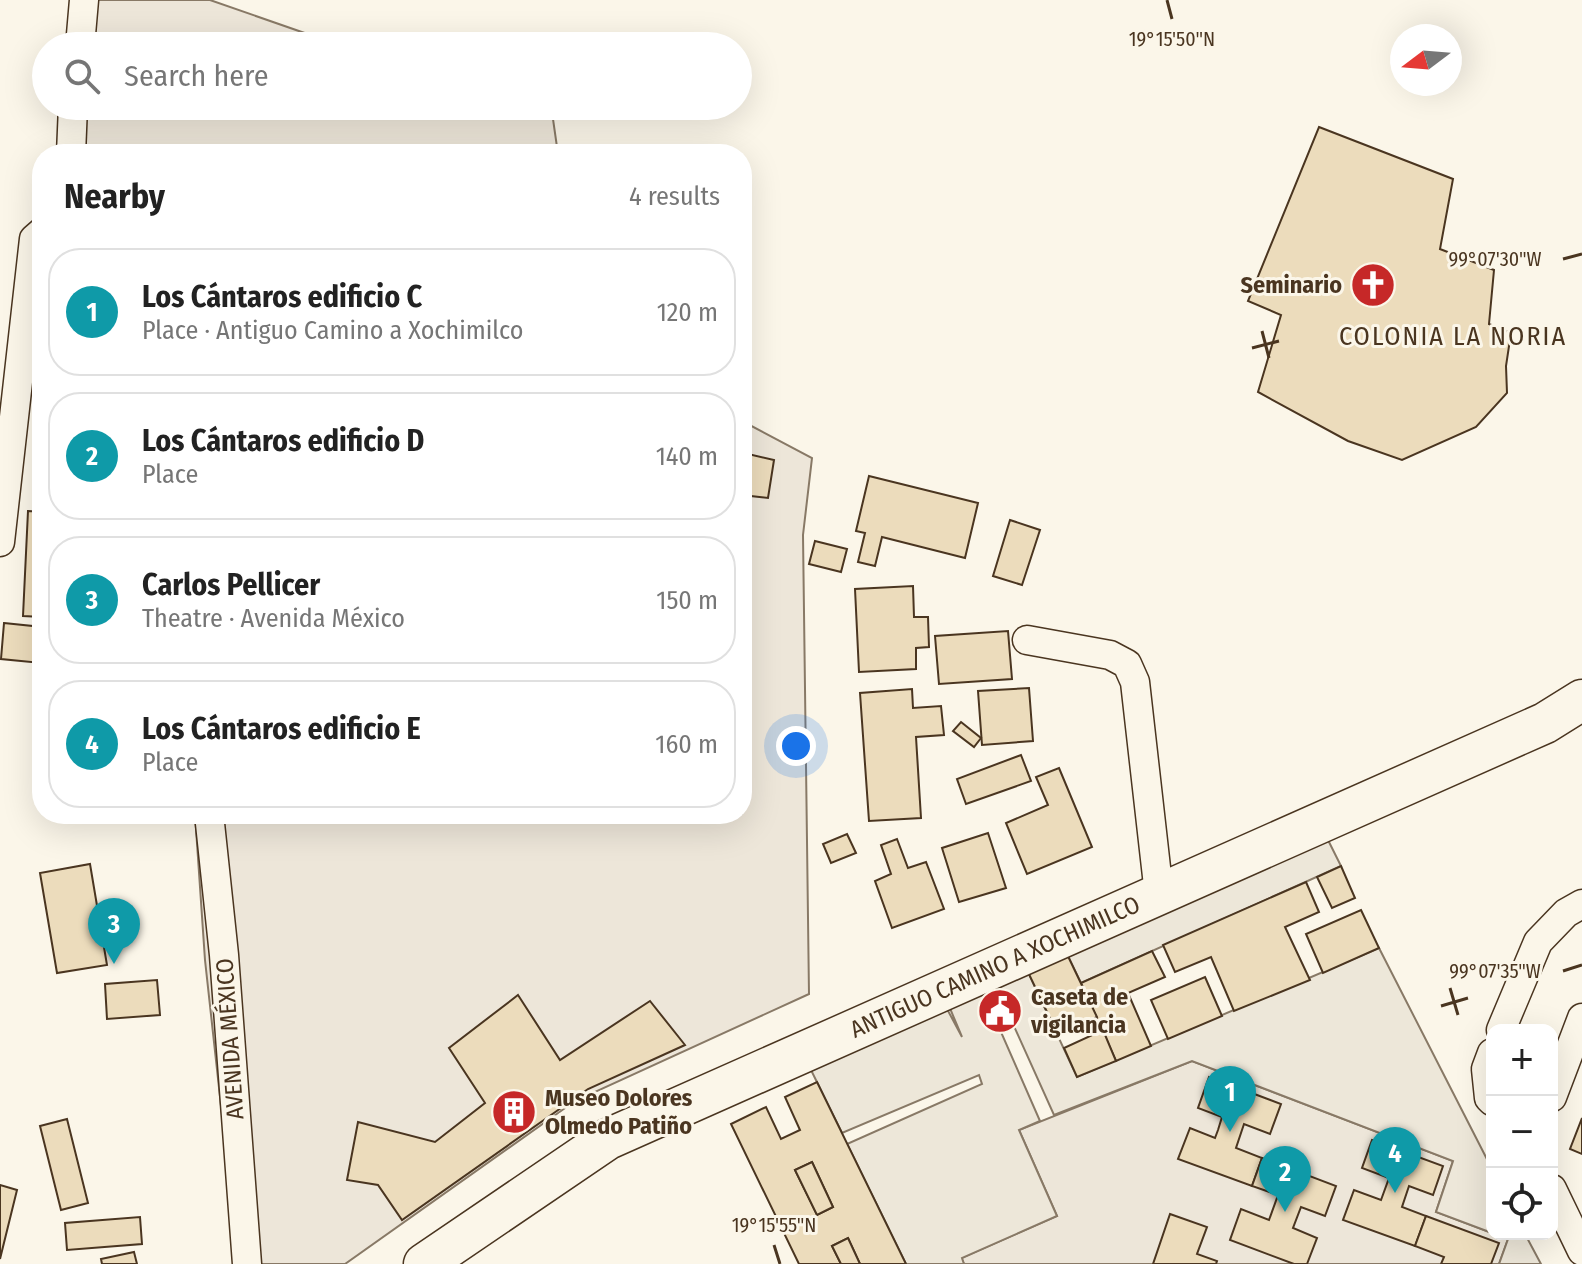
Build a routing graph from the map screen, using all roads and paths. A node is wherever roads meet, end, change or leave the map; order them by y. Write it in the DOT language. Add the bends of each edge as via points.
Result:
graph roads {
  1 [pos="84,0"];
  2 [pos="81,32"];
  3 [pos="72,120"];
  4 [pos="71,144"];
  5 [pos="32,257"];
  6 [pos="0,542"];
  7 [pos="1027,640"];
  8 [pos="1581,703"];
  9 [pos="210,824"];
  10 [pos="1159,894"];
  11 [pos="1582,904"];
  12 [pos="1582,1018"];
  13 [pos="1504,1024"];
  14 [pos="1552,1096"];
  15 [pos="1558,1201"];
  16 [pos="1582,1251"];
  17 [pos="247,1264"];
  18 [pos="424,1264"];
  1 -- 2 [label="street"];
  3 -- 4 [label="street"];
  5 -- 6 [label="street"];
  7 -- 10 [label="street" via="1110,655 1127,664 1135,682"];
  8 -- 10 [label="main road, ANTIGUO CAMINO A XOCHIMILCO"];
  9 -- 17 [label="street, AVENIDA MÉXICO"];
  10 -- 18 [label="main road, ANTIGUO CAMINO A XOCHIMILCO" via="608,1139"];
  11 -- 13 [label="street" via="1538,942"];
  12 -- 14 [label="street"];
  15 -- 16 [label="street"];
}
